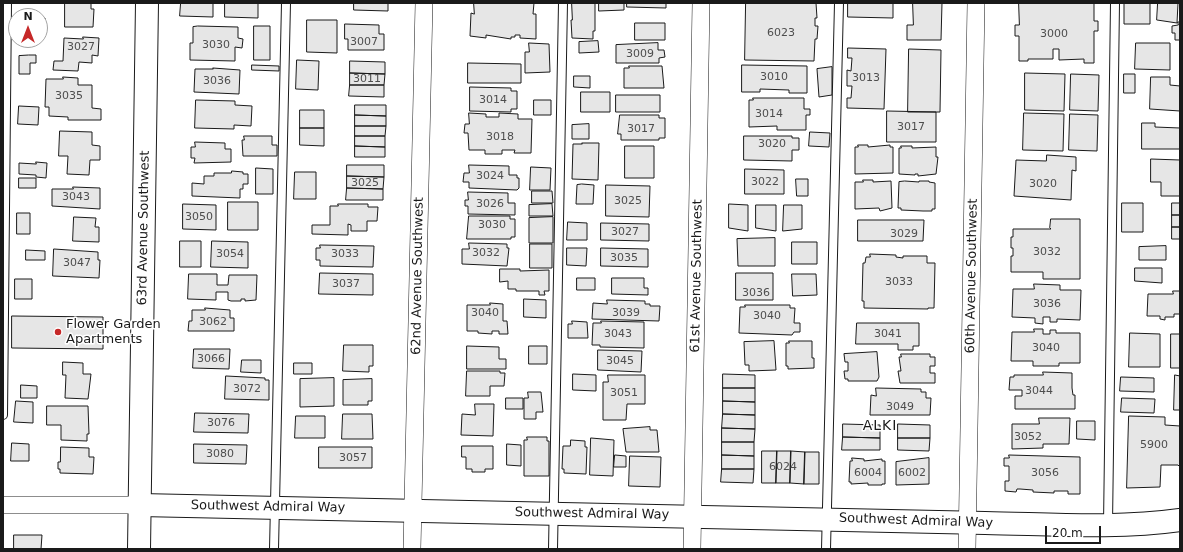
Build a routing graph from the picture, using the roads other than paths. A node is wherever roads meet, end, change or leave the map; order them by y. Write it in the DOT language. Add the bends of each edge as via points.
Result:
graph roads {
  1 [pos="7,3"];
  2 [pos="147,3"];
  3 [pos="286,3"];
  4 [pos="424,3"];
  5 [pos="563,3"];
  6 [pos="701,3"];
  7 [pos="838,3"];
  8 [pos="976,3"];
  9 [pos="1115,3"];
  10 [pos="3,415"];
  11 [pos="3,505"];
  12 [pos="140,505"];
  13 [pos="274,508"];
  14 [pos="413,511"];
  15 [pos="553,514"];
  16 [pos="693,516"];
  17 [pos="827,519"];
  18 [pos="1180,520"];
  19 [pos="968,523"];
  20 [pos="1108,525"];
  21 [pos="139,549"];
  22 [pos="274,549"];
  23 [pos="412,549"];
  24 [pos="553,549"];
  25 [pos="692,549"];
  26 [pos="826,549"];
  27 [pos="967,549"];
  1 -- 10 [label="lane"];
  2 -- 12 [label="main road, 63rd Avenue Southwest"];
  3 -- 13 [label="lane"];
  4 -- 14 [label="street, 62nd Avenue Southwest"];
  5 -- 15 [label="lane"];
  6 -- 16 [label="street, 61st Avenue Southwest"];
  7 -- 17 [label="lane"];
  8 -- 19 [label="street, 60th Avenue Southwest"];
  9 -- 20 [label="lane"];
  11 -- 12 [label="street, Southwest Admiral Way"];
  12 -- 13 [label="main road, Southwest Admiral Way"];
  12 -- 21 [label="main road, 63rd Avenue Southwest"];
  13 -- 14 [label="main road, Southwest Admiral Way"];
  13 -- 22 [label="lane"];
  14 -- 15 [label="main road, Southwest Admiral Way"];
  14 -- 23 [label="street, 62nd Avenue Southwest"];
  15 -- 16 [label="main road, Southwest Admiral Way"];
  15 -- 24 [label="lane"];
  16 -- 17 [label="main road, Southwest Admiral Way"];
  16 -- 25 [label="street, 61st Avenue Southwest"];
  17 -- 19 [label="main road, Southwest Admiral Way"];
  17 -- 26 [label="lane"];
  18 -- 20 [label="main road, Southwest Admiral Way" via="1152,524"];
  19 -- 20 [label="main road, Southwest Admiral Way"];
  19 -- 27 [label="street, 60th Avenue Southwest"];
}
